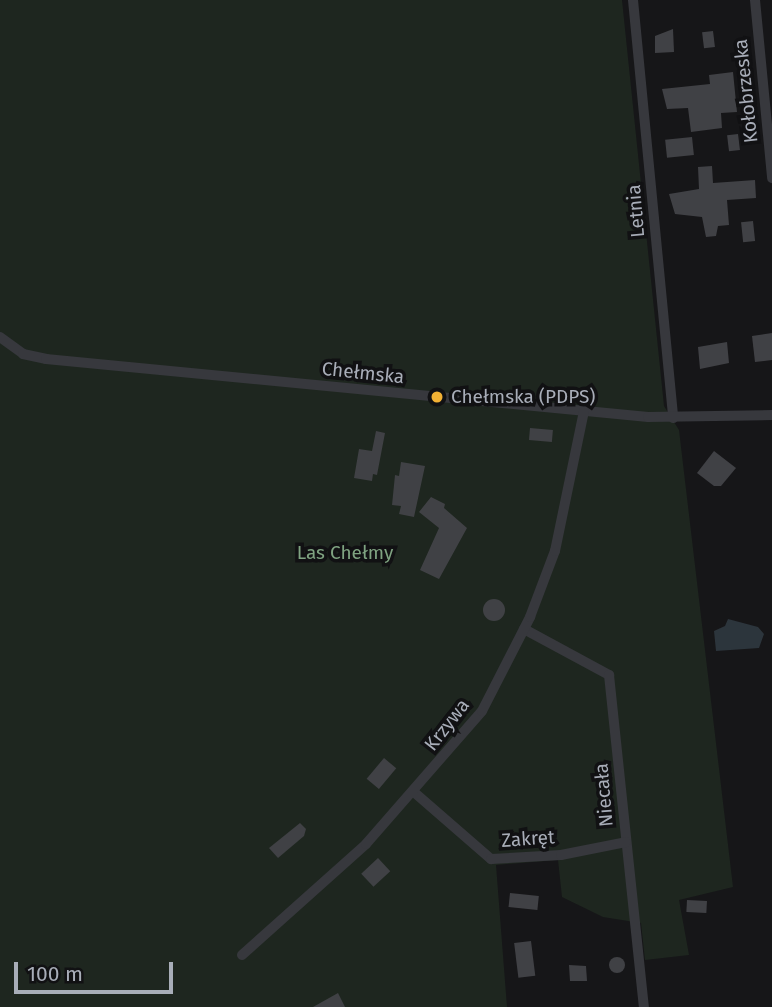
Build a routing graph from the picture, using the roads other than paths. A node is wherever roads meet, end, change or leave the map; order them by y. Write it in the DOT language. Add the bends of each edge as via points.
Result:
graph roads {
  1 [pos="633,0"];
  2 [pos="755,0"];
  3 [pos="772,178"];
  4 [pos="0,337"];
  5 [pos="584,411"];
  6 [pos="772,415"];
  7 [pos="673,418"];
  8 [pos="524,629"];
  9 [pos="415,793"];
  10 [pos="626,842"];
  11 [pos="242,955"];
  12 [pos="644,1007"];
  1 -- 7 [label="street, Letnia"];
  2 -- 3 [label="street, Kołobrzeska"];
  4 -- 5 [label="street, Chełmska" via="18,352 41,359"];
  5 -- 7 [label="street, Chełmska"];
  5 -- 8 [label="street, Krzywa" via="555,551"];
  6 -- 7 [label="street, Chełmska"];
  8 -- 9 [label="street, Krzywa" via="469,731"];
  8 -- 10 [label="street, Niecała" via="609,675"];
  9 -- 10 [label="street, Zakręt" via="491,859 561,855"];
  9 -- 11 [label="street, Krzywa" via="366,844"];
  10 -- 12 [label="street, Niecała"];
}
